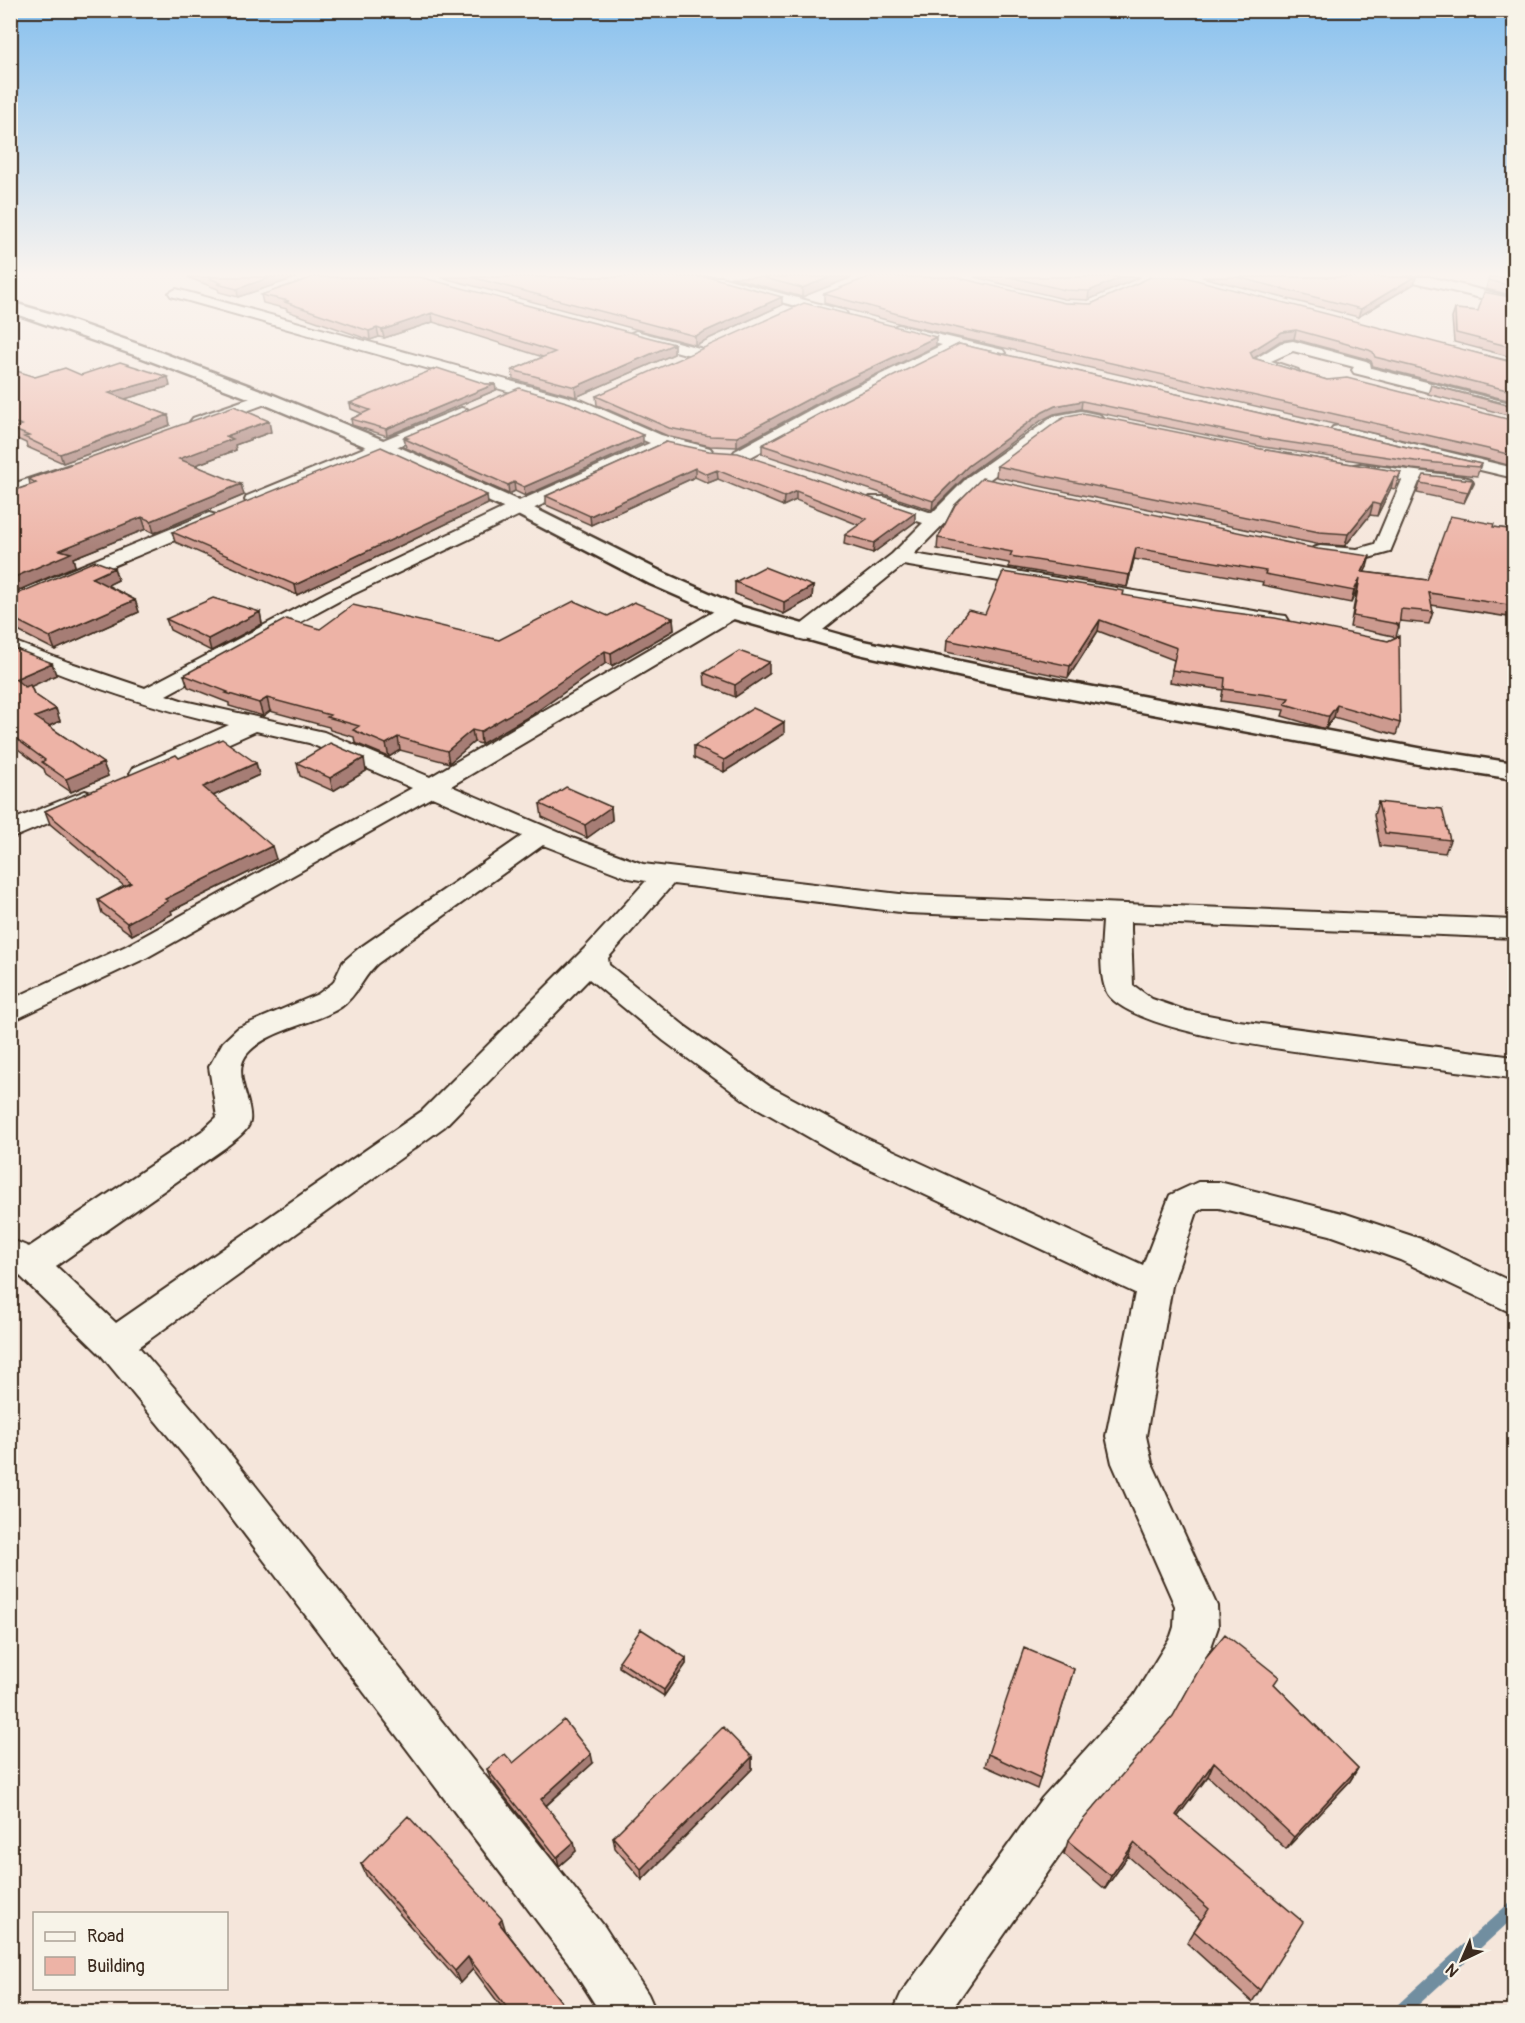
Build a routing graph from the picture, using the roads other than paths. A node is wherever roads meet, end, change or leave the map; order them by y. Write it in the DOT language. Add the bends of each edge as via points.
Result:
graph roads {
  1 [pos="193,371"];
  2 [pos="456,371"];
  3 [pos="900,371"];
  4 [pos="1290,371"];
  5 [pos="1358,371"];
  6 [pos="1366,371"];
  7 [pos="1305,376"];
  8 [pos="519,389"];
  9 [pos="1458,395"];
  10 [pos="598,396"];
  11 [pos="265,398"];
  12 [pos="498,398"];
  13 [pos="577,405"];
  14 [pos="477,406"];
  15 [pos="1444,406"];
  16 [pos="1515,409"];
  17 [pos="1113,423"];
  18 [pos="1515,424"];
  19 [pos="187,426"];
  20 [pos="1324,428"];
  21 [pos="664,442"];
  22 [pos="381,446"];
  23 [pos="741,455"];
  24 [pos="763,462"];
  25 [pos="88,463"];
  26 [pos="1344,466"];
  27 [pos="1515,473"];
  28 [pos="1412,477"];
  29 [pos="976,480"];
  30 [pos="999,485"];
  31 [pos="1515,486"];
  32 [pos="10,492"];
  33 [pos="860,495"];
  34 [pos="519,508"];
  35 [pos="936,521"];
  36 [pos="1305,550"];
  37 [pos="899,558"];
  38 [pos="10,603"];
  39 [pos="731,611"];
  40 [pos="1296,625"];
  41 [pos="805,633"];
  42 [pos="10,646"];
  43 [pos="148,696"];
  44 [pos="254,723"];
  45 [pos="1515,771"];
  46 [pos="433,786"];
  47 [pos="10,831"];
  48 [pos="541,834"];
  49 [pos="666,875"];
  50 [pos="1117,913"];
  51 [pos="1515,929"];
  52 [pos="594,956"];
  53 [pos="10,1012"];
  54 [pos="1515,1068"];
  55 [pos="21,1258"];
  56 [pos="1154,1286"];
  57 [pos="1515,1299"];
  58 [pos="114,1344"];
  59 [pos="630,2013"];
  60 [pos="919,2013"];
  1 -- 11 [label="street"];
  2 -- 8 [label="street"];
  3 -- 23 [label="street"];
  4 -- 7 [label="street"];
  5 -- 15 [label="street" via="1345,380"];
  6 -- 9 [label="street"];
  8 -- 12 [label="street"];
  8 -- 13 [label="street"];
  9 -- 15 [label="street"];
  9 -- 16 [label="street"];
  10 -- 13 [label="street"];
  11 -- 19 [label="street"];
  11 -- 22 [label="street"];
  13 -- 21 [label="street"];
  14 -- 22 [label="street"];
  15 -- 18 [label="street"];
  17 -- 29 [label="street" via="1081,416 1060,420"];
  20 -- 27 [label="street"];
  21 -- 23 [label="street" via="710,453"];
  21 -- 34 [label="street"];
  22 -- 34 [label="street"];
  22 -- 38 [label="street"];
  23 -- 24 [label="street"];
  25 -- 32 [label="street"];
  26 -- 28 [label="street"];
  28 -- 31 [label="street"];
  28 -- 36 [label="street" via="1383,548 1358,555"];
  29 -- 30 [label="street"];
  29 -- 35 [label="street"];
  33 -- 35 [label="street"];
  34 -- 39 [label="street" via="658,579"];
  34 -- 43 [label="street" via="334,596"];
  35 -- 37 [label="street"];
  37 -- 40 [label="street"];
  37 -- 41 [label="street"];
  39 -- 41 [label="street"];
  39 -- 46 [label="street"];
  41 -- 45 [label="street" via="1002,678"];
  42 -- 43 [label="street"];
  43 -- 44 [label="street"];
  44 -- 46 [label="street" via="316,737"];
  44 -- 47 [label="street"];
  46 -- 48 [label="street"];
  46 -- 53 [label="street" via="136,952"];
  48 -- 49 [label="street" via="639,872"];
  48 -- 55 [label="street" via="368,956 353,969 345,988 329,1001 249,1035 234,1049 225,1067 234,1121 214,1140"];
  49 -- 50 [label="street" via="908,904"];
  49 -- 52 [label="street"];
  50 -- 51 [label="street"];
  50 -- 54 [label="street" via="1119,988 1127,999 1142,1008 1261,1035"];
  52 -- 56 [label="street" via="593,963 599,972 758,1094 852,1146"];
  52 -- 58 [label="street" via="433,1119"];
  55 -- 58 [label="street"];
  56 -- 57 [label="street" via="1182,1204 1198,1195 1219,1195 1334,1223 1412,1250"];
  56 -- 60 [label="street" via="1126,1436 1140,1484 1196,1606 1196,1627 1189,1647 1150,1712 1059,1815"];
  58 -- 59 [label="street" via="206,1453 586,1944"];
}
